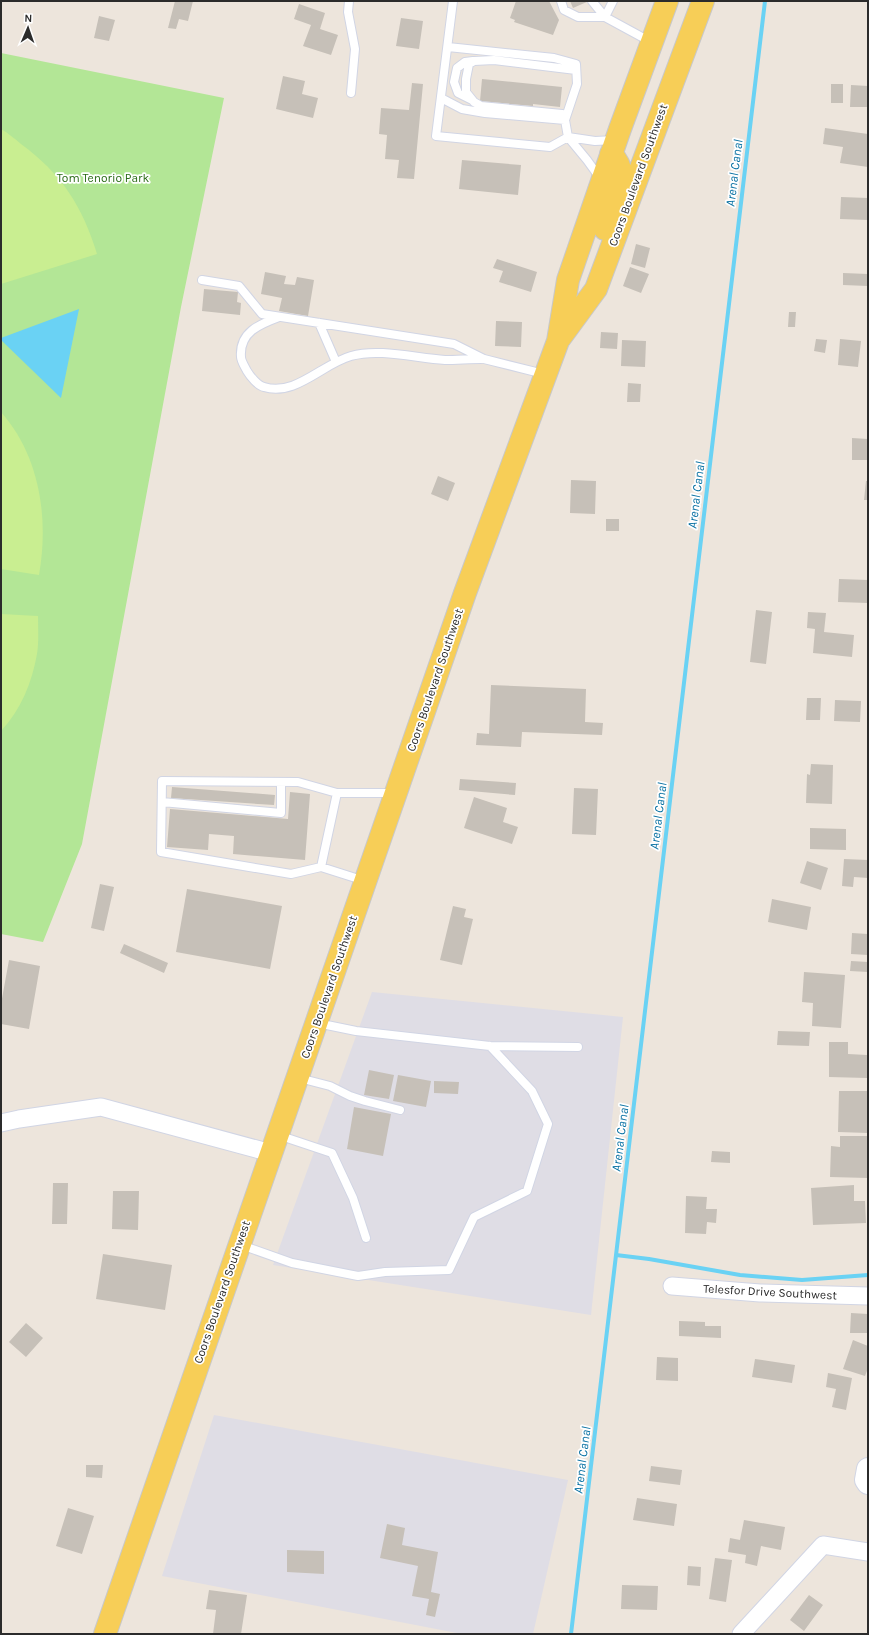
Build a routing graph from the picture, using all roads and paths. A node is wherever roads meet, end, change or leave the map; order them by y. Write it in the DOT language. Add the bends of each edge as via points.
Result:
graph roads {
  1 [pos="349,1"];
  2 [pos="452,1"];
  3 [pos="561,1"];
  4 [pos="592,1"];
  5 [pos="613,1"];
  6 [pos="667,1"];
  7 [pos="703,1"];
  8 [pos="605,17"];
  9 [pos="652,42"];
  10 [pos="448,47"];
  11 [pos="474,61"];
  12 [pos="576,70"];
  13 [pos="351,93"];
  14 [pos="441,98"];
  15 [pos="472,100"];
  16 [pos="566,118"];
  17 [pos="568,137"];
  18 [pos="614,147"];
  19 [pos="602,181"];
  20 [pos="202,280"];
  21 [pos="596,289"];
  22 [pos="280,316"];
  23 [pos="319,323"];
  24 [pos="558,341"];
  25 [pos="484,359"];
  26 [pos="336,362"];
  27 [pos="545,374"];
  28 [pos="281,783"];
  29 [pos="337,793"];
  30 [pos="396,793"];
  31 [pos="162,802"];
  32 [pos="321,867"];
  33 [pos="366,881"];
  34 [pos="317,1022"];
  35 [pos="490,1046"];
  36 [pos="578,1047"];
  37 [pos="298,1078"];
  38 [pos="400,1110"];
  39 [pos="1,1123"];
  40 [pos="274,1144"];
  41 [pos="366,1238"];
  42 [pos="239,1244"];
  43 [pos="672,1286"];
  44 [pos="868,1296"];
  45 [pos="868,1469"];
  46 [pos="868,1483"];
  47 [pos="868,1552"];
  48 [pos="105,1634"];
  49 [pos="742,1634"];
  1 -- 13 [label="lane" via="348,12 355,49"];
  2 -- 10 [label="lane"];
  3 -- 8 [label="lane" via="564,10 578,17"];
  4 -- 8 [label="lane"];
  5 -- 8 [label="lane"];
  6 -- 9 [label="main road, Coors Boulevard Southwest"];
  7 -- 21 [label="main road, Coors Boulevard Southwest"];
  8 -- 9 [label="lane"];
  9 -- 18 [label="main road, Coors Boulevard Southwest"];
  10 -- 12 [label="lane" via="554,58 576,64"];
  10 -- 14 [label="lane"];
  11 -- 12 [label="lane" via="494,60"];
  11 -- 15 [label="lane" via="469,64 466,79 466,92"];
  11 -- 15 [label="lane" via="465,62 457,68 454,82 458,93"];
  12 -- 16 [label="lane" via="577,84"];
  14 -- 16 [label="lane" via="462,109"];
  14 -- 17 [label="lane" via="436,136 550,147"];
  15 -- 16 [label="lane" via="481,106"];
  16 -- 17 [label="lane"];
  17 -- 18 [label="lane"];
  17 -- 19 [label="lane"];
  18 -- 19 [label="main road, Coors Boulevard Southwest"];
  18 -- 21 [label="main road" via="621,175 603,238"];
  19 -- 24 [label="main road, Coors Boulevard Southwest" via="568,280"];
  20 -- 22 [label="lane" via="239,286 262,314"];
  21 -- 24 [label="main road, Coors Boulevard Southwest"];
  22 -- 23 [label="lane"];
  22 -- 26 [label="lane" via="250,331 243,340 241,358 248,374 262,387 280,390 299,383"];
  23 -- 25 [label="lane" via="454,344"];
  23 -- 26 [label="lane"];
  24 -- 27 [label="main road, Coors Boulevard Southwest"];
  25 -- 26 [label="lane" via="445,360 372,353 350,356"];
  25 -- 27 [label="lane"];
  27 -- 30 [label="main road, Coors Boulevard Southwest"];
  28 -- 29 [label="lane" via="298,782"];
  28 -- 31 [label="lane" via="162,781"];
  28 -- 31 [label="lane" via="281,813"];
  29 -- 30 [label="lane"];
  29 -- 32 [label="lane"];
  30 -- 33 [label="main road, Coors Boulevard Southwest"];
  31 -- 32 [label="lane" via="160,852 291,874"];
  32 -- 33 [label="lane"];
  33 -- 34 [label="main road, Coors Boulevard Southwest"];
  34 -- 35 [label="lane" via="356,1031"];
  34 -- 37 [label="main road, Coors Boulevard Southwest"];
  35 -- 36 [label="lane"];
  35 -- 42 [label="lane" via="532,1091 548,1124 527,1191 474,1217 449,1270 385,1272 358,1276 292,1263"];
  37 -- 38 [label="lane"];
  37 -- 40 [label="main road, Coors Boulevard Southwest"];
  39 -- 40 [label="street" via="101,1107"];
  40 -- 41 [label="lane" via="332,1153 353,1198"];
  40 -- 42 [label="main road, Coors Boulevard Southwest"];
  42 -- 48 [label="main road, Coors Boulevard Southwest"];
  43 -- 44 [label="street, Telesfor Drive Southwest"];
  45 -- 46 [label="street"];
  47 -- 49 [label="street" via="823,1545"];
}
